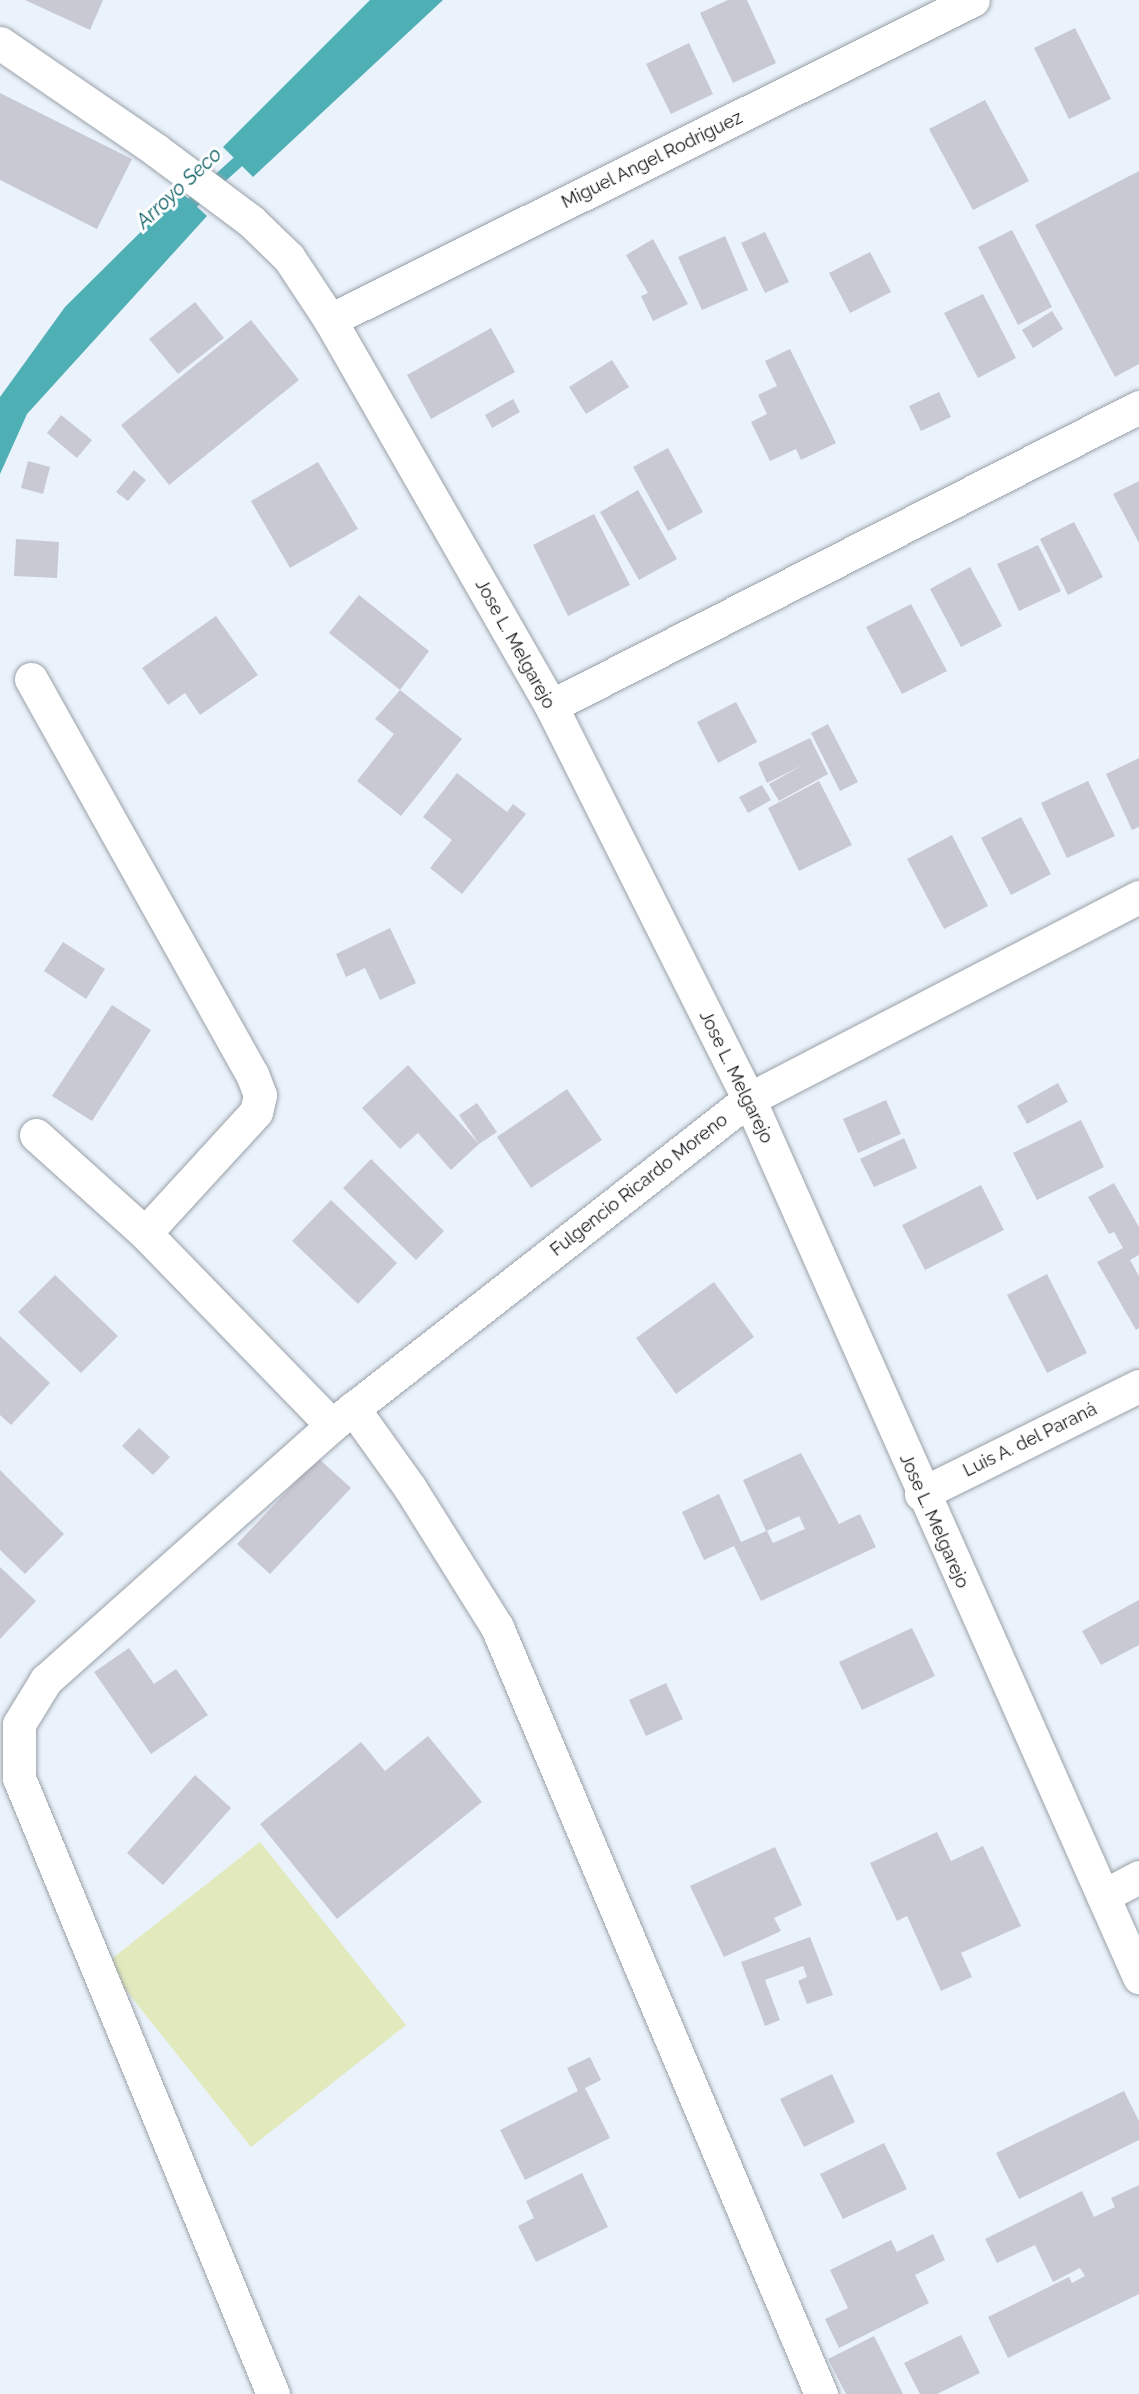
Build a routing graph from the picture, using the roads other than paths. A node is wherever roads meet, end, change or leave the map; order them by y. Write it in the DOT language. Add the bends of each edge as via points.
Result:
graph roads {
  1 [pos="973,0"];
  2 [pos="0,43"];
  3 [pos="330,320"];
  4 [pos="1139,407"];
  5 [pos="31,679"];
  6 [pos="550,706"];
  7 [pos="1139,897"];
  8 [pos="749,1099"];
  9 [pos="36,1136"];
  10 [pos="145,1233"];
  11 [pos="1139,1386"];
  12 [pos="342,1417"];
  13 [pos="921,1494"];
  14 [pos="1139,1877"];
  15 [pos="1103,1896"];
  16 [pos="1139,1977"];
  17 [pos="273,2394"];
  18 [pos="821,2394"];
  1 -- 3 [label="street, Miguel Angel Rodriguez"];
  2 -- 3 [label="street, Jose L. Melgarejo" via="251,221 289,258"];
  3 -- 6 [label="street, Jose L. Melgarejo"];
  4 -- 6 [label="street"];
  5 -- 10 [label="street" via="252,1074 260,1095 256,1112"];
  6 -- 8 [label="street, Jose L. Melgarejo"];
  7 -- 8 [label="street, Fulgencio Ricardo Moreno"];
  8 -- 12 [label="street, Fulgencio Ricardo Moreno"];
  8 -- 13 [label="street, Jose L. Melgarejo"];
  9 -- 10 [label="street"];
  10 -- 12 [label="street"];
  11 -- 13 [label="street, Luis A. del Paraná"];
  12 -- 17 [label="street, Fulgencio Ricardo Moreno" via="46,1680 19,1724 19,1778"];
  12 -- 18 [label="street" via="410,1488 497,1627"];
  13 -- 15 [label="street, Jose L. Melgarejo"];
  14 -- 15 [label="street"];
  15 -- 16 [label="street, Jose L. Melgarejo"];
}
